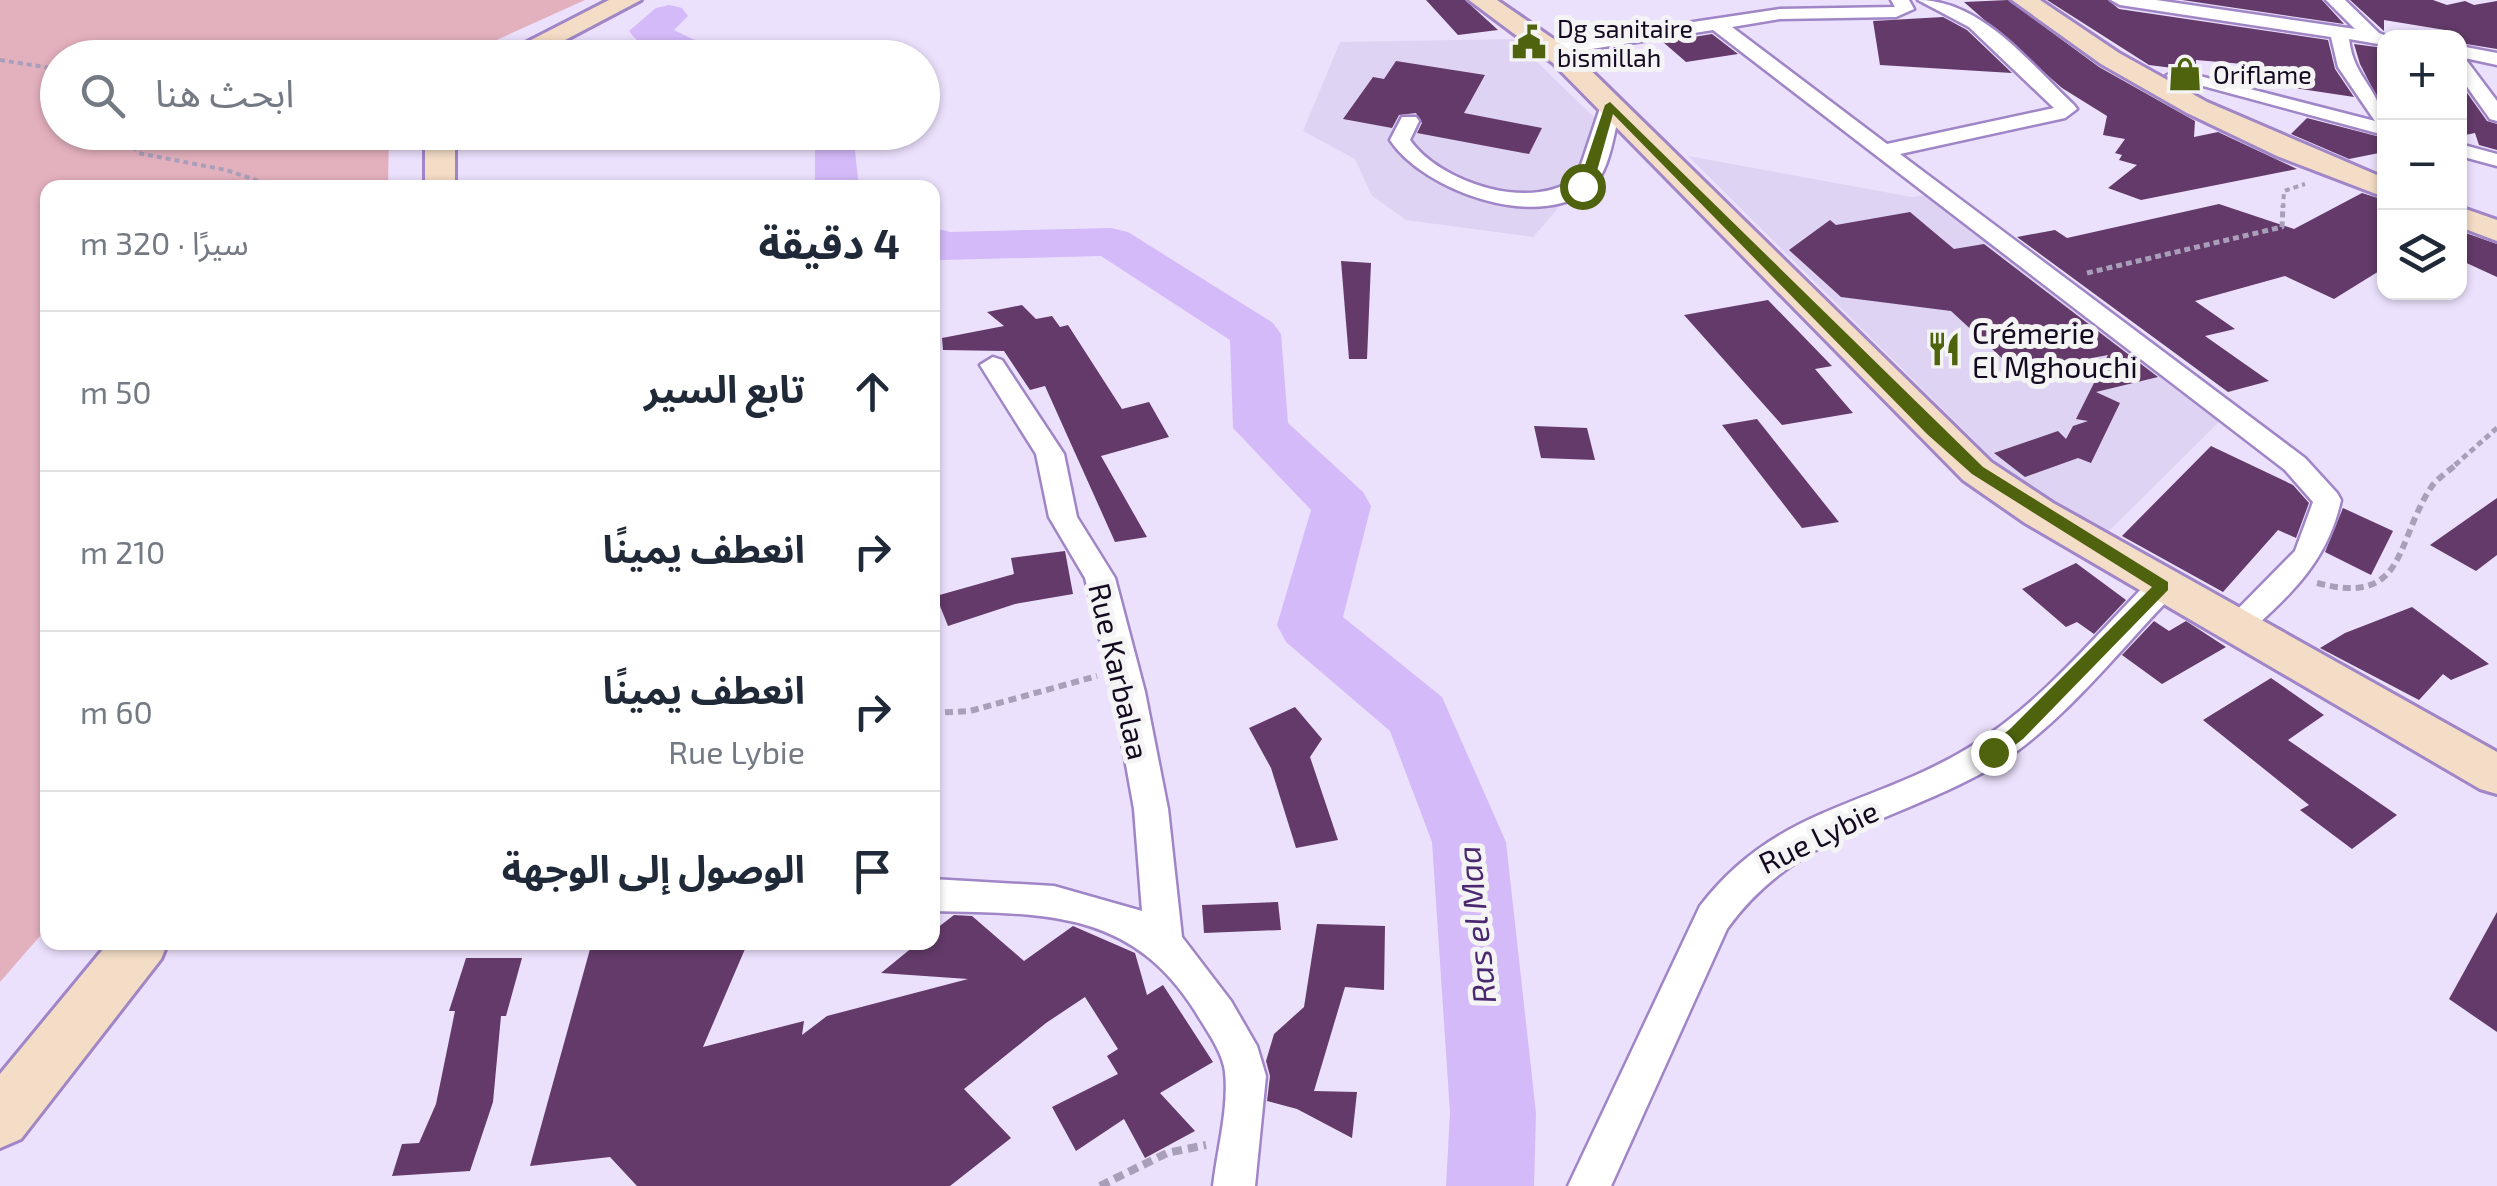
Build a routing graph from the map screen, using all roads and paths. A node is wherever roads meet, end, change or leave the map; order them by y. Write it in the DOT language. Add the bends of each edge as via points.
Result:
graph roads {
  1 [pos="628,0"];
  2 [pos="1481,0"];
  3 [pos="1900,0"];
  4 [pos="1927,0"];
  5 [pos="2024,0"];
  6 [pos="2120,0"];
  7 [pos="2335,0"];
  8 [pos="1715,23"];
  9 [pos="2340,32"];
  10 [pos="2377,36"];
  11 [pos="2377,38"];
  12 [pos="546,40"];
  13 [pos="1553,49"];
  14 [pos="2467,53"];
  15 [pos="2497,59"];
  16 [pos="0,60"];
  17 [pos="40,66"];
  18 [pos="2467,74"];
  19 [pos="2176,76"];
  20 [pos="1610,105"];
  21 [pos="2377,108"];
  22 [pos="2497,115"];
  23 [pos="1409,121"];
  24 [pos="2377,126"];
  25 [pos="136,150"];
  26 [pos="440,150"];
  27 [pos="1884,151"];
  28 [pos="2467,152"];
  29 [pos="2497,160"];
  30 [pos="2338,171"];
  31 [pos="256,180"];
  32 [pos="440,180"];
  33 [pos="2377,185"];
  34 [pos="2467,219"];
  35 [pos="2497,231"];
  36 [pos="2054,280"];
  37 [pos="993,365"];
  38 [pos="2497,428"];
  39 [pos="2290,576"];
  40 [pos="2163,586"];
  41 [pos="2236,626"];
  42 [pos="1124,668"];
  43 [pos="940,712"];
  44 [pos="2497,775"];
  45 [pos="940,896"];
  46 [pos="1164,944"];
  47 [pos="136,950"];
  48 [pos="0,1119"];
  49 [pos="1237,1143"];
  50 [pos="1100,1186"];
  51 [pos="1234,1186"];
  52 [pos="1589,1186"];
  1 -- 12 [label="street"];
  2 -- 13 [label="street"];
  3 -- 8 [label="street" via="1905,9 1896,12 1780,14"];
  4 -- 27 [label="street" via="1975,22 2067,109"];
  5 -- 30 [label="street" via="2126,72 2224,124"];
  6 -- 9 [label="street"];
  7 -- 10 [label="street"];
  8 -- 13 [label="street"];
  8 -- 27 [label="street"];
  9 -- 11 [label="street"];
  9 -- 21 [label="street" via="2339,50"];
  13 -- 20 [label="street"];
  14 -- 15 [label="street"];
  16 -- 17 [label="path"];
  18 -- 22 [label="street"];
  19 -- 24 [label="street"];
  20 -- 23 [label="street" via="1589,178 1569,193 1544,199 1432,175 1404,150 1400,140"];
  20 -- 40 [label="street" via="1932,431 1978,470"];
  25 -- 31 [label="path"];
  26 -- 32 [label="street"];
  27 -- 36 [label="street"];
  28 -- 29 [label="street"];
  30 -- 33 [label="street"];
  30 -- 36 [label="path" via="2284,192 2282,228"];
  34 -- 35 [label="street"];
  36 -- 39 [label="street" via="2295,464 2327,500 2321,536"];
  37 -- 42 [label="street, Rue Karbalaa" via="1050,454 1064,517 1100,578"];
  38 -- 39 [label="path" via="2430,487 2389,577 2372,587 2340,589"];
  39 -- 41 [label="street"];
  40 -- 41 [label="street"];
  40 -- 52 [label="street, Rue Lybie" via="1993,752 1766,857 1737,881 1705,934"];
  41 -- 44 [label="street"];
  42 -- 43 [label="path" via="1033,696"];
  42 -- 46 [label="street, Rue Karbalaa" via="1150,809"];
  45 -- 46 [label="street" via="1093,910 1133,923"];
  46 -- 49 [label="street" via="1243,1059"];
  47 -- 48 [label="street"];
  49 -- 50 [label="path" via="1168,1153"];
  49 -- 51 [label="street"];
}
